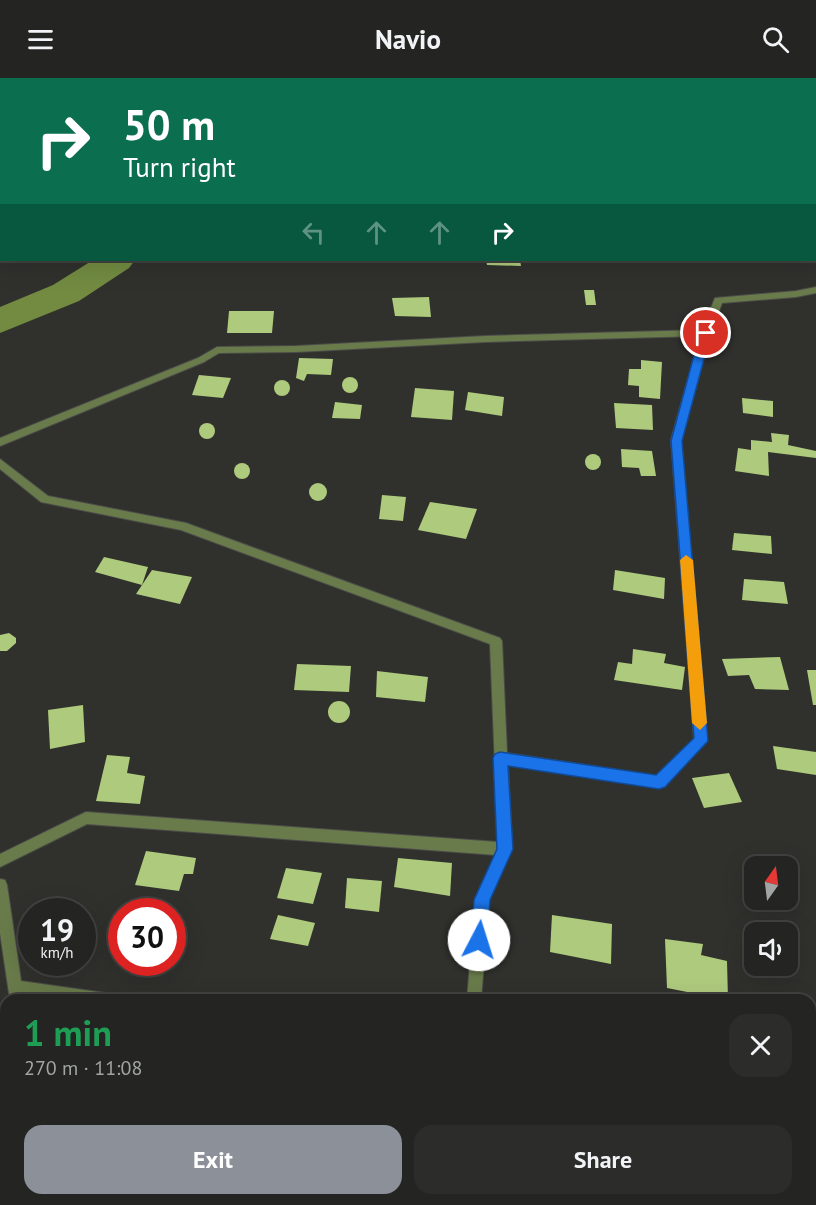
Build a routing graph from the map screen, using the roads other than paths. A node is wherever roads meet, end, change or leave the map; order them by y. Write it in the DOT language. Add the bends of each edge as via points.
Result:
graph roads {
  1 [pos="816,290"];
  2 [pos="706,333"];
  3 [pos="0,442"];
  4 [pos="0,463"];
  5 [pos="500,758"];
  6 [pos="505,849"];
  7 [pos="0,861"];
  8 [pos="0,885"];
  9 [pos="16,994"];
  10 [pos="474,994"];
  1 -- 2 [label="street" via="718,300"];
  2 -- 3 [label="street" via="217,350"];
  2 -- 5 [label="street" via="676,441 701,741 659,782"];
  4 -- 5 [label="street" via="45,499 182,525 496,641"];
  5 -- 6 [label="street"];
  6 -- 7 [label="street" via="86,818"];
  6 -- 10 [label="street" via="482,900"];
  8 -- 9 [label="street"];
}
